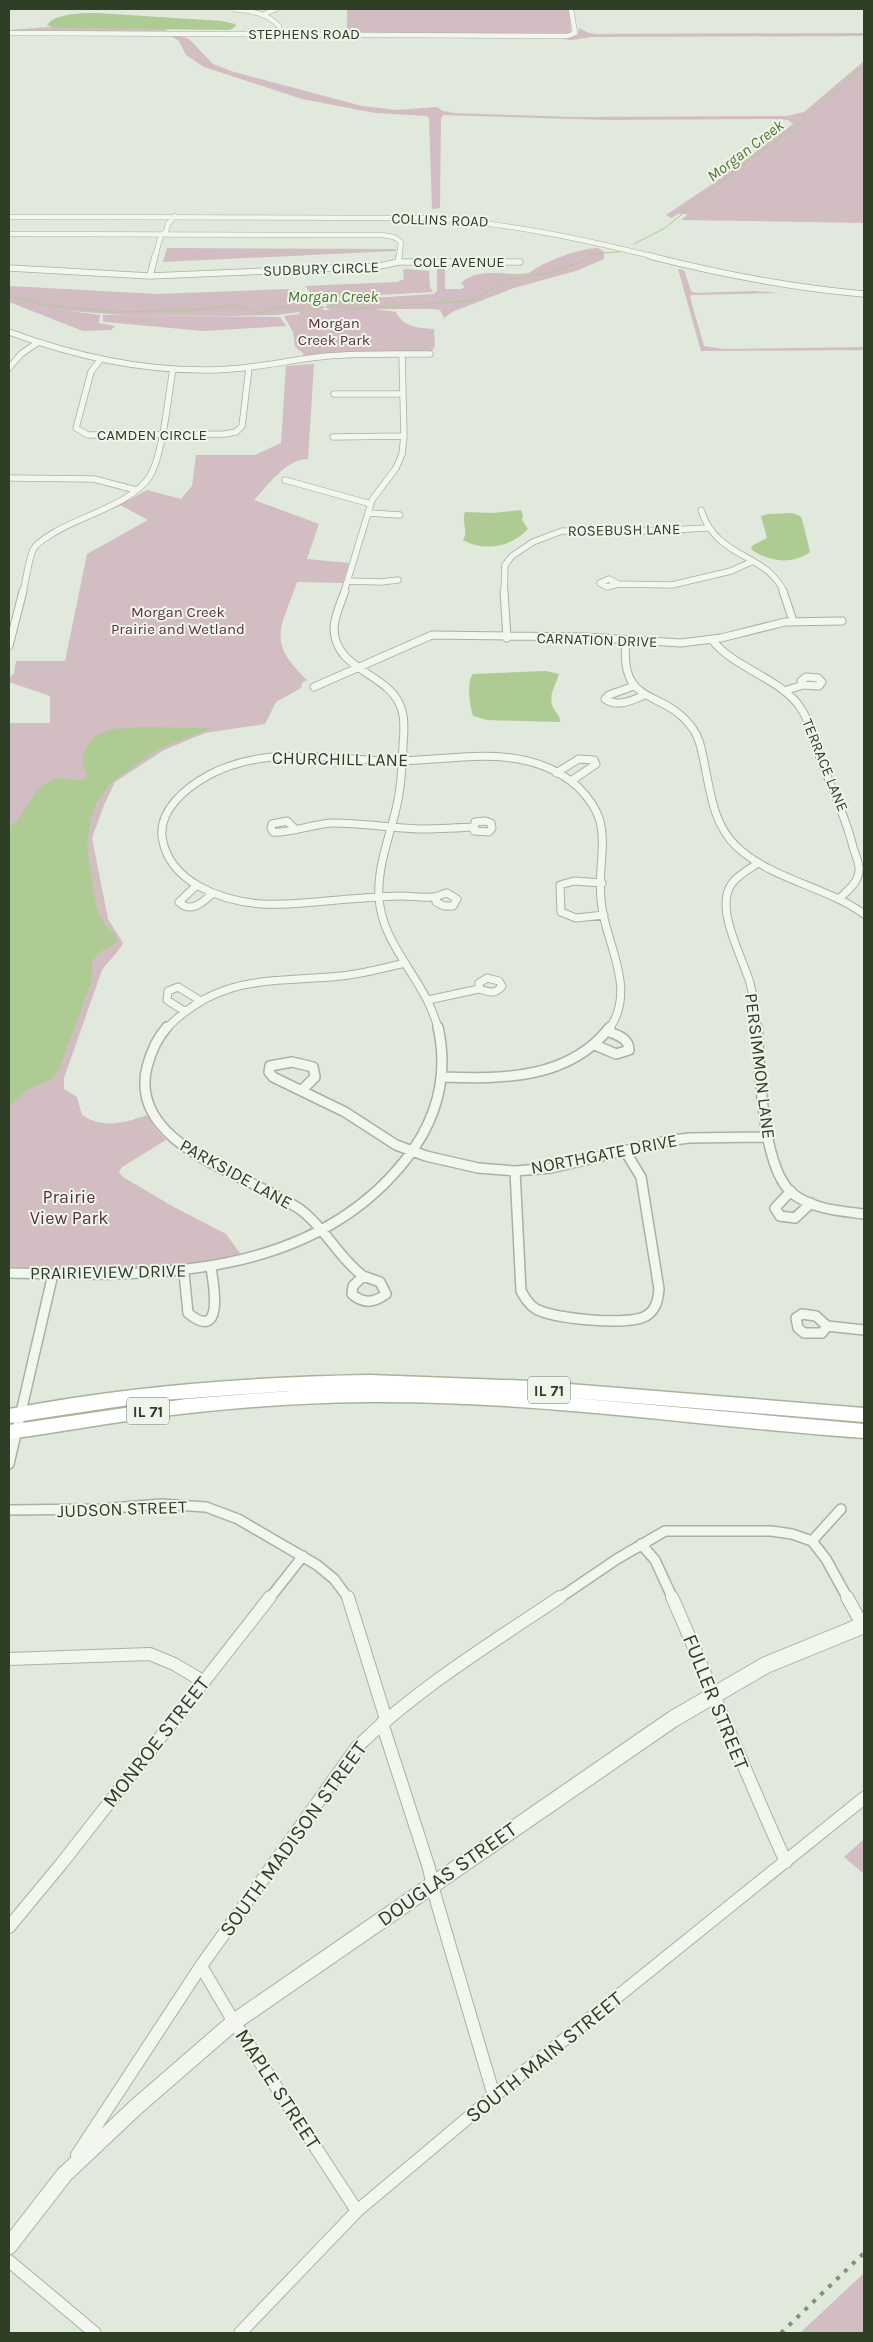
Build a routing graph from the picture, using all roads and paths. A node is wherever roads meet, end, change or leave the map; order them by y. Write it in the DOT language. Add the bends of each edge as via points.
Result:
graph roads {
  1 [pos="234,9"];
  2 [pos="276,9"];
  3 [pos="571,9"];
  4 [pos="262,15"];
  5 [pos="9,33"];
  6 [pos="280,34"];
  7 [pos="9,215"];
  8 [pos="162,216"];
  9 [pos="175,216"];
  10 [pos="9,234"];
  11 [pos="161,235"];
  12 [pos="398,262"];
  13 [pos="520,262"];
  14 [pos="9,268"];
  15 [pos="150,276"];
  16 [pos="864,290"];
  17 [pos="864,294"];
  18 [pos="9,332"];
  19 [pos="37,343"];
  20 [pos="402,354"];
  21 [pos="430,354"];
  22 [pos="100,360"];
  23 [pos="9,368"];
  24 [pos="249,368"];
  25 [pos="173,369"];
  26 [pos="334,394"];
  27 [pos="403,394"];
  28 [pos="161,435"];
  29 [pos="404,436"];
  30 [pos="332,437"];
  31 [pos="9,478"];
  32 [pos="285,480"];
  33 [pos="136,490"];
  34 [pos="371,504"];
  35 [pos="701,510"];
  36 [pos="368,513"];
  37 [pos="400,515"];
  38 [pos="707,528"];
  39 [pos="751,562"];
  40 [pos="398,580"];
  41 [pos="348,581"];
  42 [pos="618,584"];
  43 [pos="793,621"];
  44 [pos="842,621"];
  45 [pos="507,638"];
  46 [pos="712,640"];
  47 [pos="626,641"];
  48 [pos="9,646"];
  49 [pos="357,668"];
  50 [pos="803,685"];
  51 [pos="634,686"];
  52 [pos="314,687"];
  53 [pos="784,691"];
  54 [pos="645,695"];
  55 [pos="401,761"];
  56 [pos="556,773"];
  57 [pos="571,781"];
  58 [pos="391,826"];
  59 [pos="473,827"];
  60 [pos="294,828"];
  61 [pos="758,863"];
  62 [pos="602,883"];
  63 [pos="197,885"];
  64 [pos="213,893"];
  65 [pos="841,897"];
  66 [pos="379,898"];
  67 [pos="437,898"];
  68 [pos="864,914"];
  69 [pos="604,915"];
  70 [pos="405,962"];
  71 [pos="479,988"];
  72 [pos="201,1000"];
  73 [pos="428,1000"];
  74 [pos="184,1012"];
  75 [pos="608,1031"];
  76 [pos="595,1046"];
  77 [pos="442,1077"];
  78 [pos="302,1090"];
  79 [pos="769,1137"];
  80 [pos="625,1151"];
  81 [pos="412,1152"];
  82 [pos="515,1171"];
  83 [pos="791,1191"];
  84 [pos="811,1203"];
  85 [pos="864,1214"];
  86 [pos="322,1230"];
  87 [pos="211,1268"];
  88 [pos="184,1272"];
  89 [pos="9,1273"];
  90 [pos="52,1274"];
  91 [pos="363,1276"];
  92 [pos="827,1326"];
  93 [pos="864,1330"];
  94 [pos="864,1415"];
  95 [pos="13,1423"];
  96 [pos="864,1431"];
  97 [pos="9,1464"];
  98 [pos="840,1509"];
  99 [pos="9,1510"];
  100 [pos="812,1541"];
  101 [pos="641,1544"];
  102 [pos="303,1556"];
  103 [pos="863,1626"];
  104 [pos="9,1659"];
  105 [pos="202,1681"];
  106 [pos="713,1694"];
  107 [pos="384,1721"];
  108 [pos="864,1798"];
  109 [pos="786,1862"];
  110 [pos="433,1884"];
  111 [pos="9,1927"];
  112 [pos="201,1966"];
  113 [pos="234,2022"];
  114 [pos="494,2096"];
  115 [pos="64,2175"];
  116 [pos="357,2211"];
  117 [pos="9,2246"];
  118 [pos="9,2261"];
  119 [pos="94,2333"];
  120 [pos="240,2333"];
  1 -- 4 [label="street"];
  2 -- 4 [label="street"];
  3 -- 6 [label="street, STEPHENS ROAD" via="575,33 568,36"];
  4 -- 6 [label="street" via="277,24"];
  5 -- 6 [label="street, STEPHENS ROAD"];
  7 -- 8 [label="street, COLLINS ROAD"];
  8 -- 9 [label="street, COLLINS ROAD"];
  8 -- 11 [label="street" via="158,232"];
  9 -- 11 [label="street"];
  9 -- 16 [label="street, COLLINS ROAD" via="442,215 506,220 776,282"];
  9 -- 17 [label="street, COLLINS ROAD" via="442,219 503,223 769,284 819,292"];
  10 -- 11 [label="street, SUDBURY CIRCLE"];
  11 -- 12 [label="street, SUDBURY CIRCLE" via="388,236 401,242"];
  11 -- 15 [label="street"];
  12 -- 13 [label="street, COLE AVENUE"];
  12 -- 15 [label="street, SUDBURY CIRCLE" via="380,266"];
  14 -- 15 [label="street, SUDBURY CIRCLE"];
  18 -- 19 [label="street"];
  19 -- 22 [label="street"];
  19 -- 23 [label="street" via="13,360"];
  20 -- 21 [label="street"];
  20 -- 24 [label="street" via="327,356"];
  20 -- 27 [label="street, PRAIRIEVIEW DRIVE"];
  22 -- 25 [label="street"];
  22 -- 28 [label="street, CAMDEN CIRCLE" via="91,372 76,428 88,435"];
  24 -- 25 [label="street"];
  24 -- 28 [label="street, CAMDEN CIRCLE" via="242,426 236,432"];
  25 -- 28 [label="street"];
  26 -- 27 [label="street"];
  27 -- 29 [label="street, PRAIRIEVIEW DRIVE"];
  28 -- 33 [label="street" via="154,468"];
  29 -- 30 [label="street"];
  29 -- 34 [label="street, PRAIRIEVIEW DRIVE" via="400,461"];
  31 -- 33 [label="street" via="94,479"];
  32 -- 34 [label="street"];
  33 -- 48 [label="street" via="37,545"];
  34 -- 36 [label="street, PRAIRIEVIEW DRIVE"];
  35 -- 38 [label="street"];
  36 -- 37 [label="street"];
  36 -- 41 [label="street, PRAIRIEVIEW DRIVE"];
  38 -- 39 [label="street" via="726,547"];
  38 -- 45 [label="street, ROSEBUSH LANE" via="562,531 533,542 512,556 505,566"];
  39 -- 42 [label="street" via="693,581"];
  39 -- 43 [label="street" via="765,569 779,583"];
  40 -- 41 [label="street"];
  41 -- 49 [label="street, PRAIRIEVIEW DRIVE" via="333,638 343,657"];
  43 -- 44 [label="street, CARNATION DRIVE"];
  43 -- 46 [label="street, CARNATION DRIVE"];
  45 -- 47 [label="street, CARNATION DRIVE" via="585,637"];
  45 -- 49 [label="street, CARNATION DRIVE" via="432,635"];
  46 -- 47 [label="street, CARNATION DRIVE" via="681,643"];
  46 -- 53 [label="street, TERRACE LANE" via="733,660"];
  47 -- 51 [label="street" via="622,661 624,672"];
  49 -- 52 [label="street, CARNATION DRIVE"];
  49 -- 55 [label="street, PRAIRIEVIEW DRIVE" via="386,686 397,698 403,713"];
  50 -- 53 [label="street"];
  51 -- 54 [label="street"];
  51 -- 54 [label="street" via="605,699 618,704"];
  53 -- 65 [label="street, TERRACE LANE" via="809,720 824,768 845,816 860,872 856,882"];
  54 -- 61 [label="street" via="682,716 693,727 699,741 714,813 736,847"];
  55 -- 56 [label="street, CHURCHILL LANE" via="506,757"];
  55 -- 58 [label="street, PRAIRIEVIEW DRIVE" via="398,801"];
  55 -- 63 [label="street, CHURCHILL LANE" via="272,757 244,761 196,781 168,810 162,842 169,860"];
  56 -- 57 [label="street, CHURCHILL LANE"];
  56 -- 57 [label="street" via="579,758 594,760 596,764 593,767"];
  57 -- 62 [label="street, CHURCHILL LANE" via="593,804 600,819 604,856"];
  58 -- 59 [label="street"];
  58 -- 60 [label="street" via="331,823"];
  58 -- 66 [label="street, PRAIRIEVIEW DRIVE" via="382,855"];
  61 -- 65 [label="street"];
  61 -- 79 [label="street, PERSIMMON LANE" via="733,882 726,896 726,909 756,1008 762,1094"];
  62 -- 69 [label="street, CHURCHILL LANE"];
  62 -- 69 [label="street" via="574,881 560,885 561,912 577,919"];
  63 -- 64 [label="street, CHURCHILL LANE"];
  63 -- 64 [label="street" via="181,898 182,906 196,907"];
  64 -- 66 [label="street, CHURCHILL LANE" via="263,904"];
  65 -- 68 [label="street"];
  66 -- 67 [label="street, CHURCHILL LANE"];
  66 -- 70 [label="street, PRAIRIEVIEW DRIVE" via="389,936"];
  69 -- 75 [label="street, CHURCHILL LANE" via="615,949 621,990 618,1012"];
  70 -- 72 [label="street, PARKSIDE LANE" via="343,976 260,981 230,988"];
  70 -- 73 [label="street, PRAIRIEVIEW DRIVE"];
  71 -- 73 [label="street"];
  72 -- 74 [label="street, PARKSIDE LANE"];
  72 -- 74 [label="street" via="178,987 168,991 167,1000"];
  73 -- 77 [label="street, PRAIRIEVIEW DRIVE" via="441,1045"];
  74 -- 86 [label="street, PARKSIDE LANE" via="166,1028 148,1058 145,1085 150,1110 156,1120 170,1137 190,1152 300,1209"];
  75 -- 76 [label="street, CHURCHILL LANE"];
  75 -- 76 [label="street" via="625,1039 629,1044 628,1050 616,1054"];
  76 -- 77 [label="street, CHURCHILL LANE" via="575,1059 538,1073 502,1078"];
  77 -- 81 [label="street, PRAIRIEVIEW DRIVE" via="427,1127"];
  78 -- 78 [label="street, NORTHGATE DRIVE" via="315,1077 313,1067 304,1063 278,1062 270,1066 269,1072 273,1077"];
  78 -- 81 [label="street, NORTHGATE DRIVE"];
  79 -- 80 [label="street, NORTHGATE DRIVE" via="666,1140"];
  79 -- 83 [label="street, PERSIMMON LANE" via="775,1167"];
  80 -- 82 [label="street, NORTHGATE DRIVE" via="551,1168"];
  80 -- 82 [label="street" via="641,1178 645,1194 659,1289 655,1308 635,1320 550,1314 528,1303 521,1291"];
  81 -- 82 [label="street, NORTHGATE DRIVE" via="460,1165"];
  81 -- 86 [label="street, PRAIRIEVIEW DRIVE" via="382,1186"];
  83 -- 84 [label="street, PERSIMMON LANE"];
  83 -- 84 [label="street" via="775,1208 780,1216 795,1218"];
  84 -- 85 [label="street, PERSIMMON LANE"];
  86 -- 87 [label="street, PRAIRIEVIEW DRIVE" via="252,1258"];
  86 -- 91 [label="street, PARKSIDE LANE"];
  87 -- 88 [label="street, PRAIRIEVIEW DRIVE"];
  87 -- 88 [label="street" via="216,1311 212,1318 204,1321 188,1314"];
  88 -- 90 [label="street, PRAIRIEVIEW DRIVE"];
  89 -- 90 [label="street, PRAIRIEVIEW DRIVE"];
  90 -- 95 [label="street"];
  92 -- 93 [label="street"];
  94 -- 95 [label="main road, IL 71" via="486,1385 369,1383 291,1384 181,1392"];
  95 -- 96 [label="main road, IL 71" via="100,1417 234,1401 399,1395 582,1405"];
  95 -- 97 [label="street"];
  98 -- 100 [label="street"];
  99 -- 102 [label="street, JUDSON STREET" via="64,1511 184,1504 219,1511"];
  100 -- 101 [label="street, SOUTH MADISON STREET" via="771,1531 664,1531"];
  100 -- 103 [label="street" via="826,1559"];
  101 -- 106 [label="street, FULLER STREET" via="658,1567"];
  101 -- 107 [label="street, SOUTH MADISON STREET" via="429,1684"];
  102 -- 105 [label="street, MONROE STREET"];
  102 -- 107 [label="street, JUDSON STREET" via="339,1581 348,1594"];
  103 -- 106 [label="street, DOUGLAS STREET" via="766,1665"];
  104 -- 105 [label="street" via="150,1654"];
  105 -- 111 [label="street, MONROE STREET"];
  106 -- 109 [label="street, FULLER STREET"];
  106 -- 110 [label="street, DOUGLAS STREET"];
  107 -- 110 [label="street, JUDSON STREET"];
  107 -- 112 [label="street, SOUTH MADISON STREET" via="357,1747"];
  108 -- 109 [label="street, SOUTH MAIN STREET"];
  109 -- 114 [label="street, SOUTH MAIN STREET"];
  110 -- 113 [label="street, DOUGLAS STREET"];
  110 -- 114 [label="street, JUDSON STREET"];
  112 -- 113 [label="street, MAPLE STREET"];
  112 -- 115 [label="street, SOUTH MADISON STREET"];
  113 -- 115 [label="street, DOUGLAS STREET"];
  113 -- 116 [label="street, MAPLE STREET"];
  114 -- 116 [label="street, SOUTH MAIN STREET"];
  115 -- 117 [label="street, SOUTH MADISON STREET"];
  116 -- 120 [label="street, SOUTH MAIN STREET"];
  118 -- 119 [label="street"];
}
